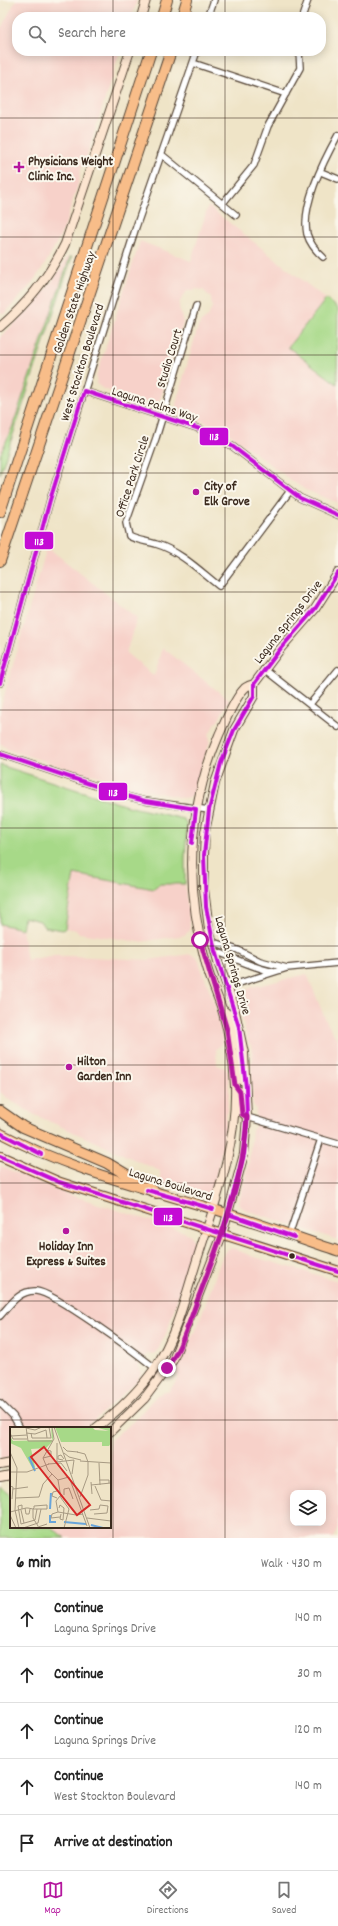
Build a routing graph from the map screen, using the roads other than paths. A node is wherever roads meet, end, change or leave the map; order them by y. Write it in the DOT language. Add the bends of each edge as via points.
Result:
graph roads {
  1 [pos="146,0"];
  2 [pos="167,0"];
  3 [pos="187,0"];
  4 [pos="214,0"];
  5 [pos="308,0"];
  6 [pos="142,12"];
  7 [pos="163,12"];
  8 [pos="183,12"];
  9 [pos="210,12"];
  10 [pos="304,12"];
  11 [pos="128,56"];
  12 [pos="149,56"];
  13 [pos="169,56"];
  14 [pos="195,56"];
  15 [pos="299,56"];
  16 [pos="193,63"];
  17 [pos="286,94"];
  18 [pos="338,135"];
  19 [pos="161,154"];
  20 [pos="321,172"];
  21 [pos="338,179"];
  22 [pos="223,203"];
  23 [pos="236,215"];
  24 [pos="323,257"];
  25 [pos="196,306"];
  26 [pos="0,327"];
  27 [pos="84,391"];
  28 [pos="161,417"];
  29 [pos="290,491"];
  30 [pos="6,493"];
  31 [pos="0,502"];
  32 [pos="0,512"];
  33 [pos="338,515"];
  34 [pos="6,542"];
  35 [pos="0,561"];
  36 [pos="0,566"];
  37 [pos="338,573"];
  38 [pos="264,669"];
  39 [pos="338,670"];
  40 [pos="0,683"];
  41 [pos="254,684"];
  42 [pos="310,704"];
  43 [pos="338,727"];
  44 [pos="0,754"];
  45 [pos="196,809"];
  46 [pos="209,810"];
  47 [pos="213,942"];
  48 [pos="215,951"];
  49 [pos="338,963"];
  50 [pos="287,968"];
  51 [pos="276,972"];
  52 [pos="227,987"];
  53 [pos="222,1009"];
  54 [pos="231,1051"];
  55 [pos="244,1053"];
  56 [pos="235,1085"];
  57 [pos="246,1087"];
  58 [pos="0,1111"];
  59 [pos="247,1117"];
  60 [pos="0,1133"];
  61 [pos="321,1139"];
  62 [pos="338,1144"];
  63 [pos="0,1156"];
  64 [pos="157,1193"];
  65 [pos="213,1209"];
  66 [pos="228,1214"];
  67 [pos="206,1230"];
  68 [pos="222,1235"];
  69 [pos="289,1235"];
  70 [pos="338,1251"];
  71 [pos="338,1271"];
  72 [pos="0,1316"];
  73 [pos="155,1368"];
  74 [pos="0,1403"];
  75 [pos="19,1427"];
  76 [pos="97,1427"];
  77 [pos="111,1431"];
  78 [pos="10,1464"];
  79 [pos="0,1465"];
  80 [pos="10,1475"];
  81 [pos="0,1477"];
  1 -- 6 [label="street"];
  2 -- 7 [label="highway"];
  3 -- 8 [label="highway"];
  4 -- 9 [label="street"];
  5 -- 10 [label="street"];
  11 -- 26 [label="street" via="65,244 36,292"];
  12 -- 30 [label="highway, Golden State Highway"];
  13 -- 34 [label="highway, Golden State Highway"];
  14 -- 16 [label="street, West Stockton Boulevard"];
  15 -- 17 [label="street" via="300,68"];
  16 -- 17 [label="street"];
  16 -- 19 [label="street, West Stockton Boulevard"];
  17 -- 22 [label="street" via="268,126 254,165"];
  18 -- 20 [label="street"];
  19 -- 22 [label="street"];
  19 -- 27 [label="street, West Stockton Boulevard"];
  20 -- 21 [label="street"];
  20 -- 24 [label="street" via="307,212 307,227 314,250"];
  22 -- 23 [label="street"];
  25 -- 28 [label="street, Studio Court"];
  27 -- 28 [label="street, Laguna Palms Way"];
  27 -- 40 [label="street, West Stockton Boulevard" via="50,500"];
  28 -- 29 [label="street, Laguna Palms Way" via="200,429 216,437 240,451"];
  28 -- 29 [label="street, Office Park Circle" via="126,524 129,536 172,551 219,586"];
  29 -- 33 [label="street, Laguna Palms Way" via="316,507"];
  30 -- 31 [label="highway"];
  30 -- 32 [label="highway, Golden State Highway"];
  34 -- 35 [label="highway, Golden State Highway"];
  34 -- 36 [label="highway"];
  37 -- 38 [label="street, Laguna Springs Drive" via="315,609"];
  38 -- 41 [label="street, Laguna Springs Drive"];
  38 -- 42 [label="street"];
  39 -- 42 [label="street"];
  41 -- 45 [label="street, Laguna Springs Drive" via="244,688 225,722 207,764"];
  41 -- 46 [label="street, Laguna Springs Drive" via="254,696 234,730 221,763"];
  42 -- 43 [label="street"];
  44 -- 45 [label="street" via="126,796"];
  45 -- 46 [label="street"];
  45 -- 53 [label="street, Laguna Springs Drive" via="191,854 195,914 207,967"];
  46 -- 47 [label="street, Laguna Springs Drive" via="204,881"];
  47 -- 48 [label="street, Laguna Springs Drive"];
  47 -- 50 [label="street" via="260,961"];
  48 -- 51 [label="street" via="258,969"];
  48 -- 52 [label="street, Laguna Springs Drive"];
  49 -- 50 [label="street"];
  50 -- 51 [label="street"];
  51 -- 52 [label="street"];
  52 -- 55 [label="street, Laguna Springs Drive"];
  53 -- 54 [label="street, Laguna Springs Drive"];
  53 -- 55 [label="street" via="230,1016 238,1047"];
  54 -- 56 [label="street, Laguna Springs Drive"];
  54 -- 57 [label="street" via="238,1056 241,1079"];
  55 -- 57 [label="street, Laguna Springs Drive"];
  56 -- 59 [label="street" via="240,1092 242,1114"];
  56 -- 65 [label="street, Laguna Springs Drive" via="229,1151"];
  57 -- 59 [label="street, Laguna Springs Drive"];
  58 -- 64 [label="highway" via="23,1127 107,1163"];
  59 -- 61 [label="street"];
  59 -- 66 [label="street, Laguna Springs Drive" via="241,1168"];
  60 -- 64 [label="main road, Laguna Boulevard" via="42,1155"];
  61 -- 62 [label="street"];
  61 -- 69 [label="street"];
  63 -- 67 [label="main road" via="58,1182"];
  64 -- 65 [label="main road, Laguna Boulevard"];
  65 -- 66 [label="main road, Laguna Boulevard"];
  65 -- 67 [label="street, Laguna Springs Drive"];
  66 -- 68 [label="street, Laguna Springs Drive"];
  66 -- 69 [label="main road, Laguna Boulevard"];
  67 -- 68 [label="main road"];
  67 -- 73 [label="street" via="174,1332"];
  68 -- 71 [label="main road"];
  68 -- 77 [label="street" via="173,1360 144,1399"];
  69 -- 70 [label="main road, Laguna Boulevard"];
  72 -- 73 [label="street" via="21,1295 43,1292"];
  73 -- 76 [label="street" via="136,1392"];
  74 -- 75 [label="street"];
  78 -- 79 [label="street"];
  80 -- 81 [label="street"];
}
